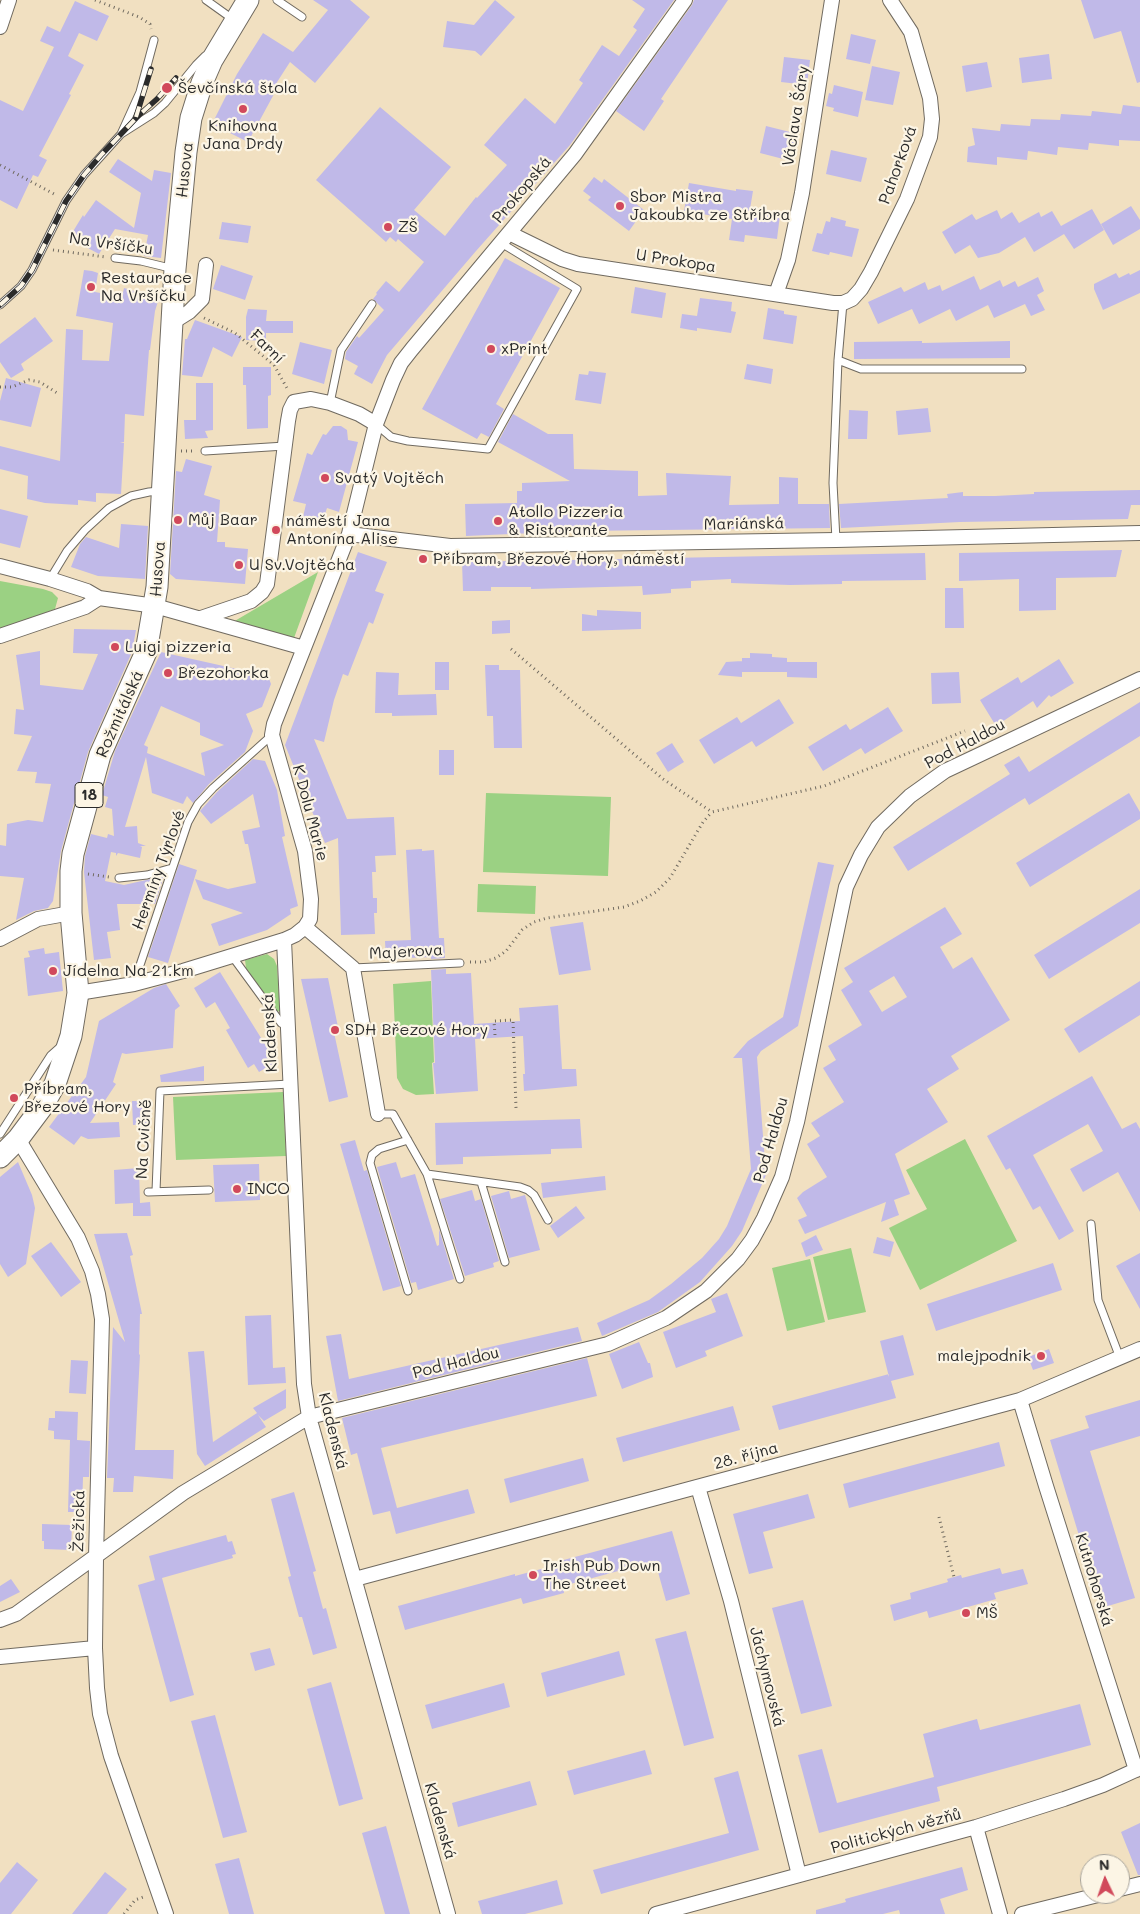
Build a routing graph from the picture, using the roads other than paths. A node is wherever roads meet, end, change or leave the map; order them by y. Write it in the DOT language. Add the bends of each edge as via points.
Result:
graph roads {
  1 [pos="9,0"];
  2 [pos="206,0"];
  3 [pos="248,0"];
  4 [pos="277,0"];
  5 [pos="685,0"];
  6 [pos="832,0"];
  7 [pos="890,0"];
  8 [pos="302,17"];
  9 [pos="234,21"];
  10 [pos="0,27"];
  11 [pos="154,40"];
  12 [pos="220,45"];
  13 [pos="121,134"];
  14 [pos="505,238"];
  15 [pos="115,258"];
  16 [pos="206,265"];
  17 [pos="175,269"];
  18 [pos="776,294"];
  19 [pos="843,303"];
  20 [pos="372,304"];
  21 [pos="0,305"];
  22 [pos="172,322"];
  23 [pos="838,360"];
  24 [pos="1022,369"];
  25 [pos="330,403"];
  26 [pos="376,424"];
  27 [pos="285,446"];
  28 [pos="206,451"];
  29 [pos="162,491"];
  30 [pos="1140,533"];
  31 [pos="349,534"];
  32 [pos="836,540"];
  33 [pos="0,566"];
  34 [pos="50,579"];
  35 [pos="99,598"];
  36 [pos="155,606"];
  37 [pos="200,618"];
  38 [pos="0,636"];
  39 [pos="304,648"];
  40 [pos="1140,679"];
  41 [pos="272,735"];
  42 [pos="172,868"];
  43 [pos="119,878"];
  44 [pos="71,913"];
  45 [pos="305,927"];
  46 [pos="0,939"];
  47 [pos="284,940"];
  48 [pos="232,956"];
  49 [pos="460,963"];
  50 [pos="353,968"];
  51 [pos="134,984"];
  52 [pos="78,993"];
  53 [pos="287,1026"];
  54 [pos="290,1084"];
  55 [pos="378,1114"];
  56 [pos="9,1137"];
  57 [pos="408,1140"];
  58 [pos="0,1157"];
  59 [pos="428,1174"];
  60 [pos="481,1182"];
  61 [pos="209,1190"];
  62 [pos="548,1220"];
  63 [pos="1091,1224"];
  64 [pos="505,1262"];
  65 [pos="460,1279"];
  66 [pos="408,1291"];
  67 [pos="1140,1349"];
  68 [pos="1120,1358"];
  69 [pos="1020,1400"];
  70 [pos="309,1417"];
  71 [pos="698,1487"];
  72 [pos="96,1557"];
  73 [pos="355,1578"];
  74 [pos="0,1620"];
  75 [pos="95,1648"];
  76 [pos="0,1657"];
  77 [pos="1138,1769"];
  78 [pos="976,1827"];
  79 [pos="799,1875"];
  80 [pos="1080,1900"];
  81 [pos="166,1914"];
  82 [pos="448,1914"];
  83 [pos="656,1914"];
  84 [pos="1000,1914"];
  85 [pos="1022,1914"];
  1 -- 10 [label="street"];
  2 -- 9 [label="lane"];
  3 -- 9 [label="main road, Husova / 18"];
  4 -- 8 [label="lane"];
  5 -- 14 [label="street, Prokopská" via="575,154"];
  6 -- 18 [label="street, Václava Šáry" via="802,193 788,260"];
  7 -- 19 [label="street, Pahorková" via="911,32 930,98 930,137 907,199 871,272 852,299"];
  9 -- 12 [label="main road, Husova / 18"];
  11 -- 13 [label="lane" via="140,92"];
  12 -- 13 [label="lane" via="196,66 154,113"];
  12 -- 17 [label="main road, Husova / 18" via="202,83 191,118"];
  13 -- 21 [label="lane" via="84,175 66,201 32,270 21,286"];
  14 -- 18 [label="street, U Prokopa" via="578,264"];
  14 -- 26 [label="street, Prokopská" via="401,363"];
  14 -- 26 [label="lane" via="576,289 488,449 408,441 391,437"];
  15 -- 17 [label="lane, Na Vršíčku"];
  16 -- 22 [label="street" via="202,299"];
  17 -- 22 [label="main road, Husova / 18"];
  18 -- 19 [label="street, U Prokopa"];
  19 -- 23 [label="lane"];
  20 -- 25 [label="lane" via="341,350"];
  22 -- 29 [label="main road, Husova / 18"];
  23 -- 24 [label="lane" via="861,369"];
  23 -- 32 [label="lane" via="834,483"];
  25 -- 26 [label="street"];
  25 -- 27 [label="street" via="311,399 294,402"];
  26 -- 31 [label="street, Prokopská"];
  27 -- 28 [label="lane"];
  27 -- 37 [label="street" via="267,584 251,601"];
  29 -- 34 [label="lane" via="131,496 109,508 85,530"];
  29 -- 36 [label="main road, Husova / 18"];
  30 -- 32 [label="street, Mariánská"];
  31 -- 32 [label="street, Mariánská" via="450,546"];
  31 -- 39 [label="street, Prokopská"];
  33 -- 34 [label="street"];
  34 -- 35 [label="street"];
  35 -- 36 [label="street"];
  35 -- 38 [label="street" via="85,607"];
  36 -- 37 [label="street"];
  36 -- 44 [label="main road, Rožmitálská / 18" via="146,652 100,755 73,854"];
  37 -- 39 [label="street"];
  39 -- 41 [label="street, Prokopská"];
  40 -- 70 [label="street, Pod Haldou" via="946,771 910,796 878,827 846,887 797,1122 782,1178 752,1240 706,1292 666,1318 608,1344"];
  41 -- 42 [label="lane, Hermíny Týrlové" via="198,804"];
  41 -- 45 [label="street, K Dolu Marie" via="305,851 312,910"];
  42 -- 43 [label="lane"];
  42 -- 51 [label="lane, Hermíny Týrlové"];
  44 -- 46 [label="street" via="38,919"];
  44 -- 52 [label="main road, Rožmitálská / 18"];
  45 -- 47 [label="street"];
  45 -- 50 [label="street"];
  47 -- 48 [label="street"];
  47 -- 53 [label="street, Kladenská"];
  48 -- 51 [label="street"];
  48 -- 53 [label="lane" via="280,1023"];
  49 -- 50 [label="lane, Majerova"];
  50 -- 55 [label="street"];
  51 -- 52 [label="street"];
  52 -- 56 [label="main road, Rožmitálská / 18" via="72,1036 55,1084 42,1107"];
  53 -- 54 [label="street, Kladenská"];
  54 -- 61 [label="lane, Na Cvičně" via="160,1091 152,1192"];
  54 -- 70 [label="street, Kladenská" via="304,1384"];
  55 -- 57 [label="lane" via="393,1114"];
  56 -- 58 [label="main road, Rožmitálská / 18"];
  56 -- 72 [label="street, Žežická" via="78,1238 98,1294 102,1319"];
  57 -- 59 [label="lane"];
  57 -- 66 [label="lane" via="379,1149 372,1155 370,1163"];
  59 -- 60 [label="lane"];
  59 -- 65 [label="lane"];
  60 -- 62 [label="lane" via="528,1190"];
  60 -- 64 [label="lane"];
  63 -- 68 [label="lane" via="1098,1300"];
  67 -- 68 [label="street, 28. října"];
  68 -- 69 [label="street, 28. října"];
  69 -- 71 [label="street, 28. října"];
  69 -- 77 [label="street, Kutnohorská"];
  70 -- 72 [label="street, Pod Haldou" via="183,1493"];
  70 -- 73 [label="street, Kladenská"];
  71 -- 73 [label="street, 28. října"];
  71 -- 79 [label="street, Jáchymovská" via="731,1601"];
  72 -- 74 [label="street, Pod Haldou" via="16,1614"];
  72 -- 75 [label="street, Žežická"];
  73 -- 82 [label="street, Kladenská"];
  75 -- 76 [label="street"];
  75 -- 81 [label="street, Žežická" via="100,1714 111,1756"];
  77 -- 78 [label="street, Politických vězňů" via="1072,1796"];
  78 -- 79 [label="street, Politických vězňů"];
  78 -- 84 [label="street"];
  79 -- 83 [label="street, Politických vězňů"];
  80 -- 85 [label="street"];
}
